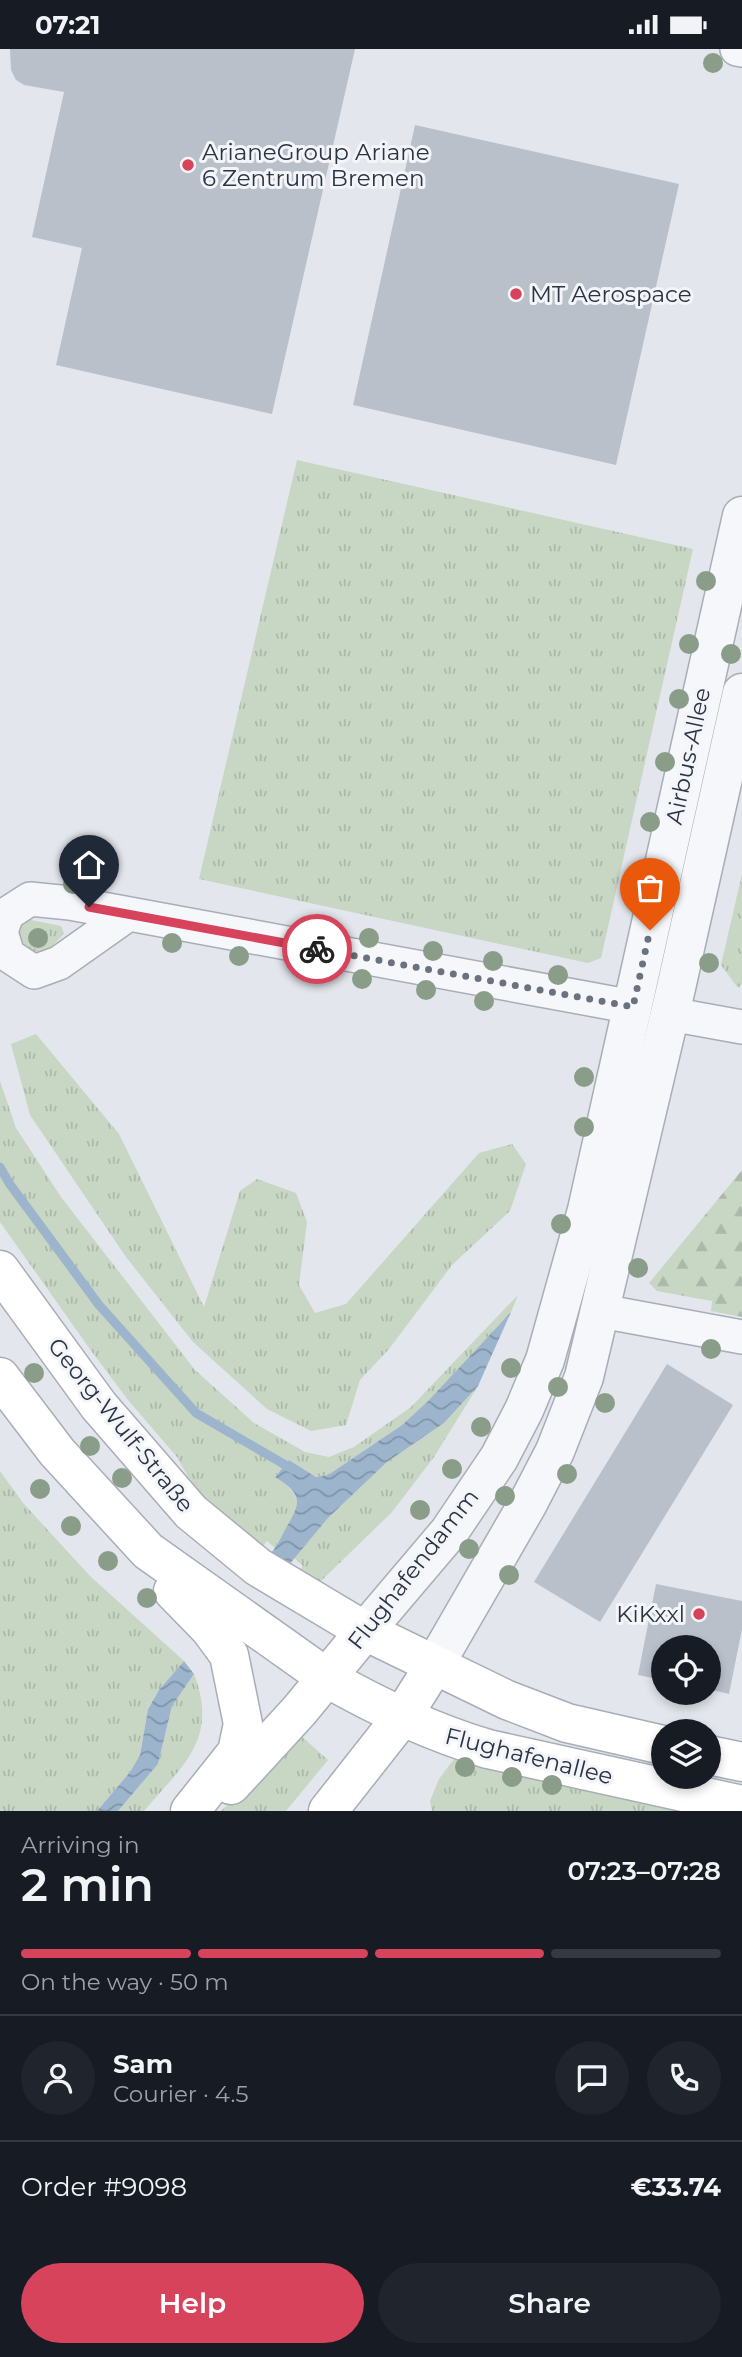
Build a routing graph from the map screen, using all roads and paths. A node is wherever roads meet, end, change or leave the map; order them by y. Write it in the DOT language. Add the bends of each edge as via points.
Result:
graph roads {
  1 [pos="742,516"];
  2 [pos="742,693"];
  3 [pos="127,915"];
  4 [pos="633,1007"];
  5 [pos="670,1014"];
  6 [pos="742,1027"];
  7 [pos="0,1271"];
  8 [pos="601,1311"];
  9 [pos="742,1336"];
  10 [pos="0,1377"];
  11 [pos="148,1551"];
  12 [pos="365,1631"];
  13 [pos="434,1666"];
  14 [pos="327,1678"];
  15 [pos="402,1717"];
  16 [pos="651,1742"];
  17 [pos="721,1758"];
  18 [pos="742,1762"];
  19 [pos="742,1805"];
  20 [pos="190,1811"];
  21 [pos="206,1811"];
  22 [pos="328,1811"];
  1 -- 4 [label="street, Airbus-Allee"];
  2 -- 5 [label="street, Airbus-Allee"];
  3 -- 4 [label="street"];
  4 -- 5 [label="street"];
  4 -- 12 [label="street, Flughafendamm" via="587,1210 535,1385 499,1458 449,1532"];
  5 -- 6 [label="street"];
  5 -- 8 [label="street"];
  7 -- 12 [label="main road, Georg-Wulf-Straße" via="99,1406 191,1513 258,1567"];
  8 -- 9 [label="street"];
  8 -- 13 [label="street" via="584,1377 555,1451"];
  10 -- 11 [label="main road" via="57,1452"];
  11 -- 14 [label="main road"];
  11 -- 20 [label="main road" via="174,1593 229,1655 241,1705 243,1724 237,1752"];
  12 -- 13 [label="main road, Flughafenallee"];
  12 -- 14 [label="main road, Flughafendamm"];
  13 -- 15 [label="main road"];
  13 -- 16 [label="main road, Flughafenallee" via="567,1723"];
  14 -- 15 [label="main road, Flughafenallee"];
  14 -- 21 [label="main road, Flughafendamm"];
  15 -- 19 [label="main road, Flughafenallee" via="488,1749"];
  15 -- 22 [label="main road"];
  17 -- 18 [label="main road"];
}
